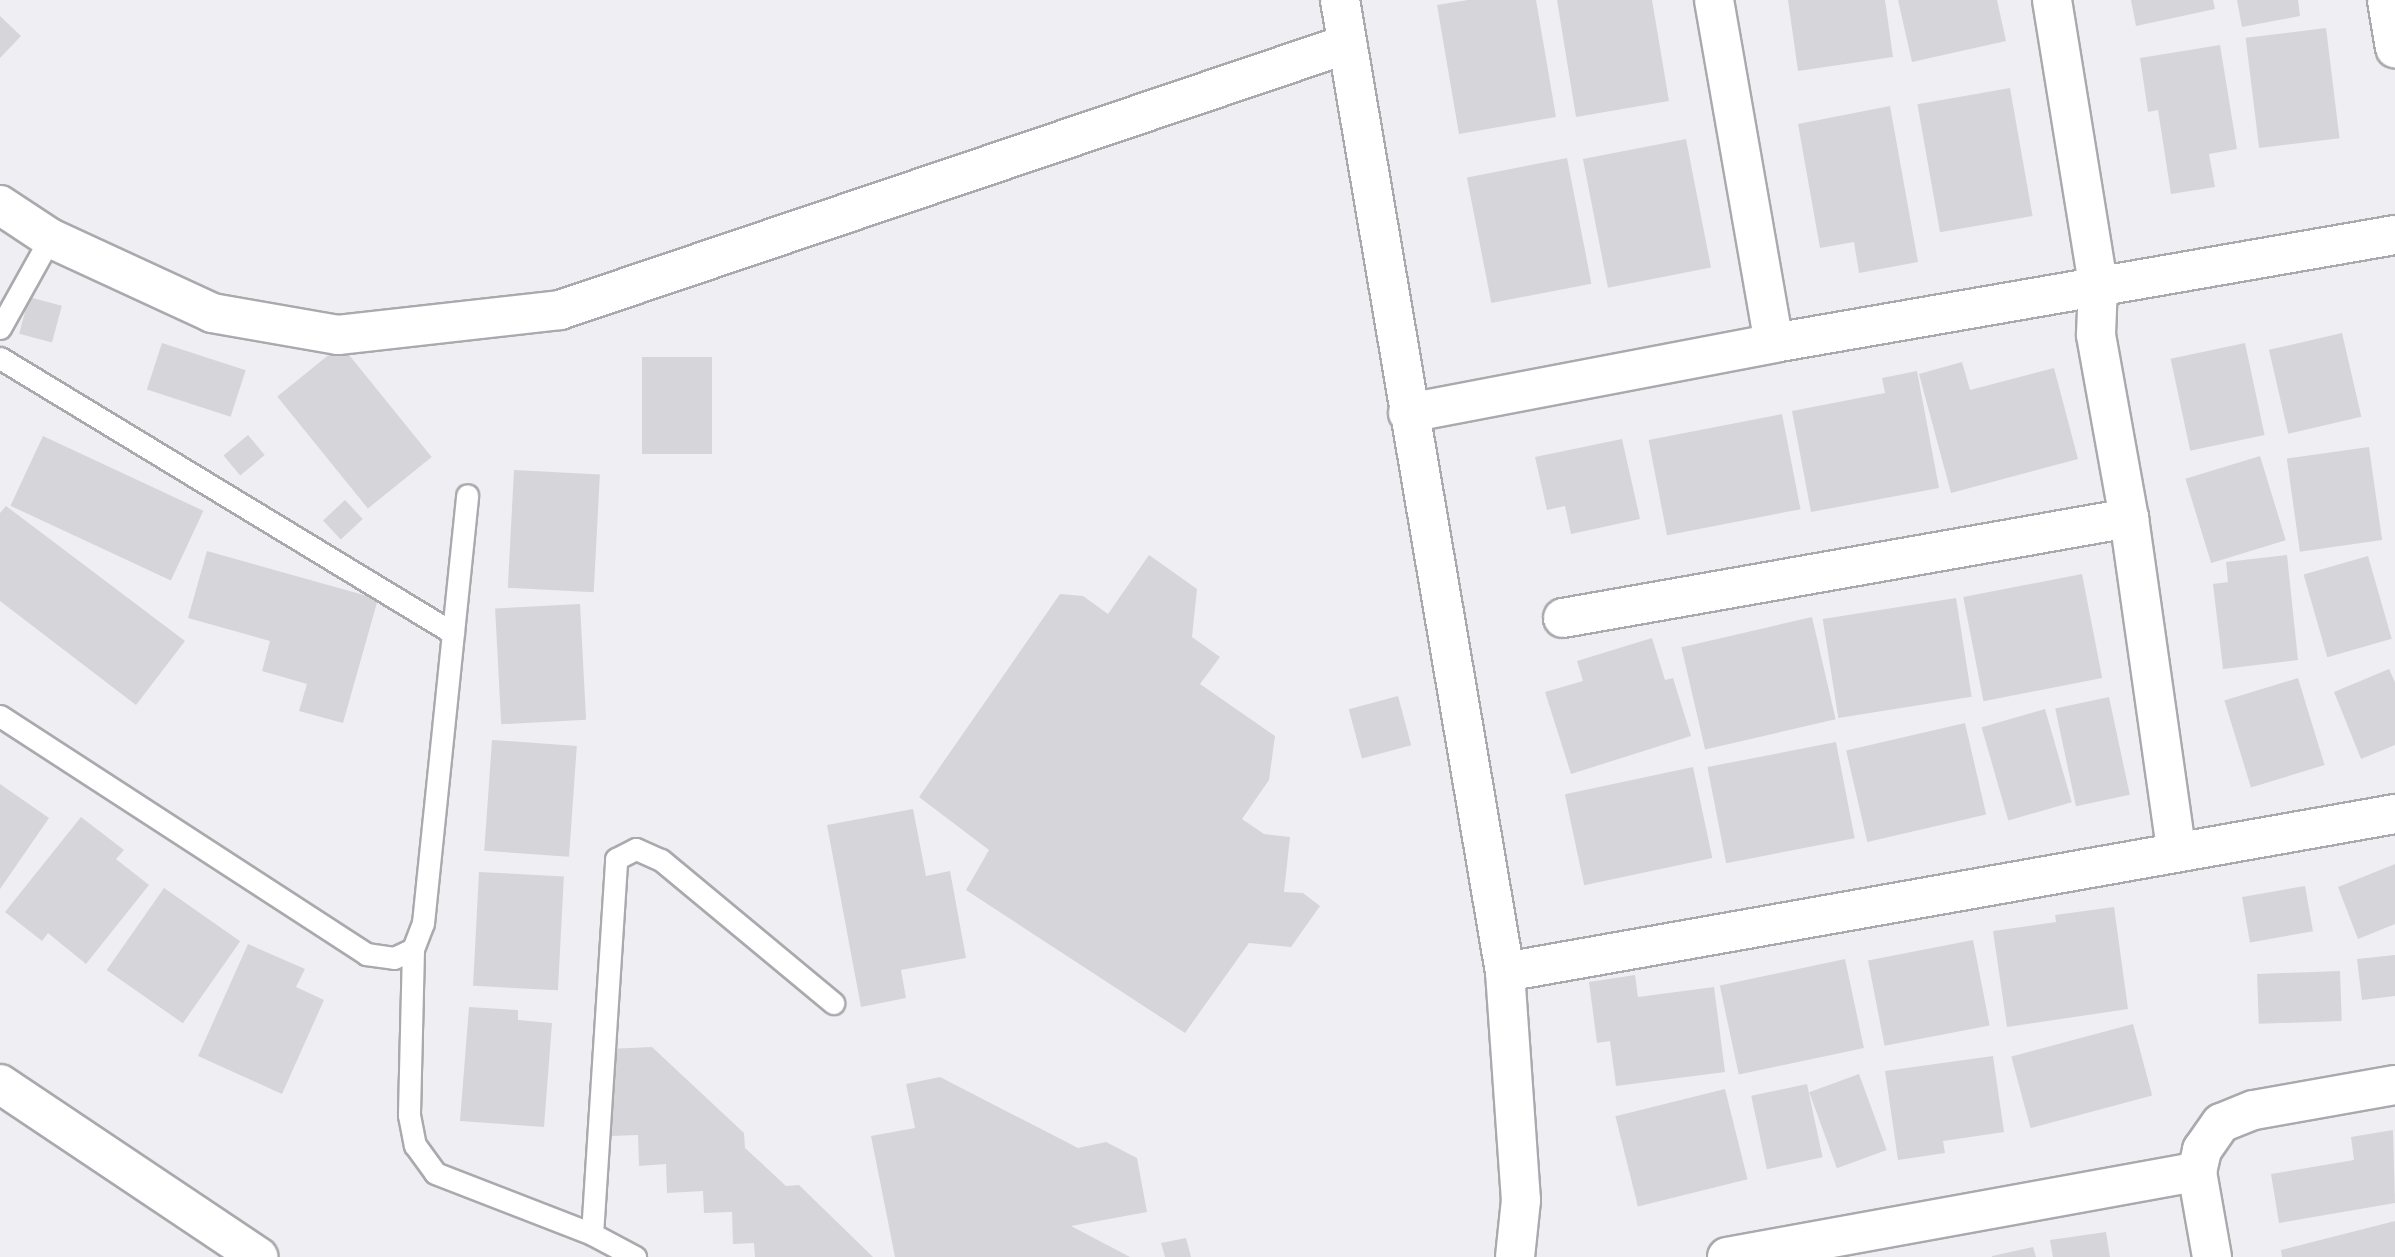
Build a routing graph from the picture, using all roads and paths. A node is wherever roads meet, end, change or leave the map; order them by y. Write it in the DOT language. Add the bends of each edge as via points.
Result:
graph roads {
  1 [pos="1340,0"];
  2 [pos="1714,0"];
  3 [pos="2052,0"];
  4 [pos="2387,0"];
  5 [pos="1347,44"];
  6 [pos="2395,48"];
  7 [pos="0,205"];
  8 [pos="2395,235"];
  9 [pos="50,238"];
  10 [pos="2098,285"];
  11 [pos="0,328"];
  12 [pos="1774,343"];
  13 [pos="0,358"];
  14 [pos="1408,413"];
  15 [pos="467,495"];
  16 [pos="2129,518"];
  17 [pos="1563,618"];
  18 [pos="453,633"];
  19 [pos="0,716"];
  20 [pos="2395,814"];
  21 [pos="2176,850"];
  22 [pos="413,949"];
  23 [pos="1505,972"];
  24 [pos="833,1003"];
  25 [pos="0,1084"];
  26 [pos="2395,1085"];
  27 [pos="2197,1172"];
  28 [pos="592,1234"];
  29 [pos="258,1257"];
  30 [pos="635,1257"];
  31 [pos="1515,1257"];
  32 [pos="1727,1257"];
  33 [pos="2213,1257"];
  1 -- 5 [label="street"];
  2 -- 12 [label="street"];
  3 -- 10 [label="street"];
  4 -- 6 [label="street"];
  5 -- 9 [label="street" via="560,310 338,335 212,313"];
  5 -- 14 [label="street"];
  7 -- 9 [label="street"];
  8 -- 10 [label="street"];
  9 -- 11 [label="lane"];
  10 -- 12 [label="street"];
  10 -- 16 [label="street" via="2096,335"];
  12 -- 14 [label="street"];
  13 -- 18 [label="lane"];
  14 -- 23 [label="street"];
  15 -- 18 [label="lane"];
  16 -- 17 [label="street"];
  16 -- 21 [label="street"];
  18 -- 22 [label="lane" via="423,923"];
  19 -- 22 [label="lane" via="366,954 394,958"];
  20 -- 21 [label="street"];
  21 -- 23 [label="street"];
  22 -- 28 [label="lane" via="409,1115 415,1145 435,1173"];
  23 -- 31 [label="street" via="1521,1200"];
  24 -- 28 [label="lane" via="661,860 636,849 616,859"];
  25 -- 29 [label="street"];
  26 -- 27 [label="street" via="2254,1110 2221,1123 2202,1150"];
  27 -- 32 [label="street"];
  27 -- 33 [label="street"];
  28 -- 30 [label="lane"];
}
